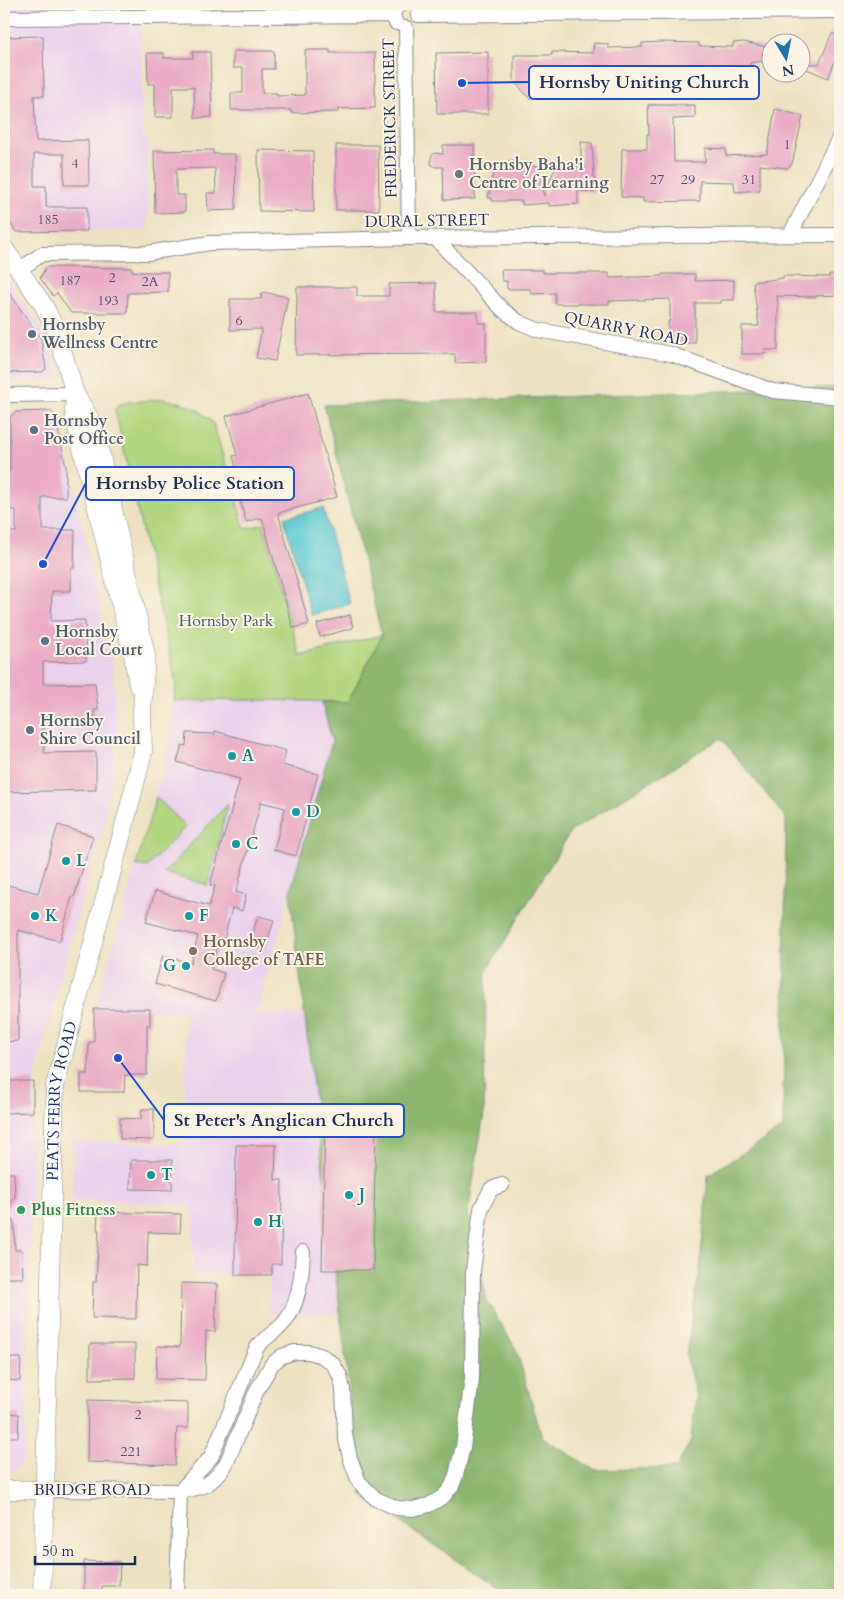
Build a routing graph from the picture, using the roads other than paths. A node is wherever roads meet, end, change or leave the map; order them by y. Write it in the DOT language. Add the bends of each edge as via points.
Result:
graph roads {
  1 [pos="414,9"];
  2 [pos="397,10"];
  3 [pos="840,11"];
  4 [pos="4,18"];
  5 [pos="406,28"];
  6 [pos="840,136"];
  7 [pos="790,235"];
  8 [pos="840,235"];
  9 [pos="409,238"];
  10 [pos="435,238"];
  11 [pos="4,248"];
  12 [pos="19,270"];
  13 [pos="75,394"];
  14 [pos="4,395"];
  15 [pos="840,397"];
  16 [pos="502,1185"];
  17 [pos="303,1252"];
  18 [pos="4,1490"];
  19 [pos="44,1490"];
  20 [pos="180,1491"];
  21 [pos="42,1595"];
  22 [pos="177,1595"];
  1 -- 3 [label="street"];
  1 -- 5 [label="street" via="415,24"];
  2 -- 4 [label="street"];
  2 -- 5 [label="street" via="397,24"];
  5 -- 9 [label="street, FREDERICK STREET"];
  6 -- 7 [label="street"];
  7 -- 8 [label="street, DURAL STREET"];
  7 -- 10 [label="street, DURAL STREET"];
  9 -- 10 [label="street, DURAL STREET"];
  9 -- 12 [label="street, DURAL STREET" via="210,243 147,253 42,254"];
  10 -- 15 [label="street, QUARRY ROAD" via="503,310 538,330 671,354 773,391"];
  11 -- 12 [label="main road, PEATS FERRY ROAD"];
  12 -- 13 [label="main road, PEATS FERRY ROAD" via="44,306 57,332"];
  13 -- 14 [label="street"];
  13 -- 19 [label="main road, PEATS FERRY ROAD" via="78,432 133,655 142,707 142,752 55,1086"];
  16 -- 20 [label="street, BRIDGE ROAD" via="491,1189 481,1208 473,1271 469,1404 456,1475 444,1496 421,1507 397,1508 376,1498 359,1482 345,1435 344,1389 340,1376 333,1364 309,1352 282,1356 272,1364 219,1475 202,1488"];
  17 -- 20 [label="street" via="302,1276 292,1311 256,1349 210,1457"];
  18 -- 19 [label="main road, BRIDGE ROAD"];
  19 -- 20 [label="street, BRIDGE ROAD"];
  19 -- 21 [label="main road, PEATS FERRY ROAD"];
  20 -- 22 [label="street"];
}
